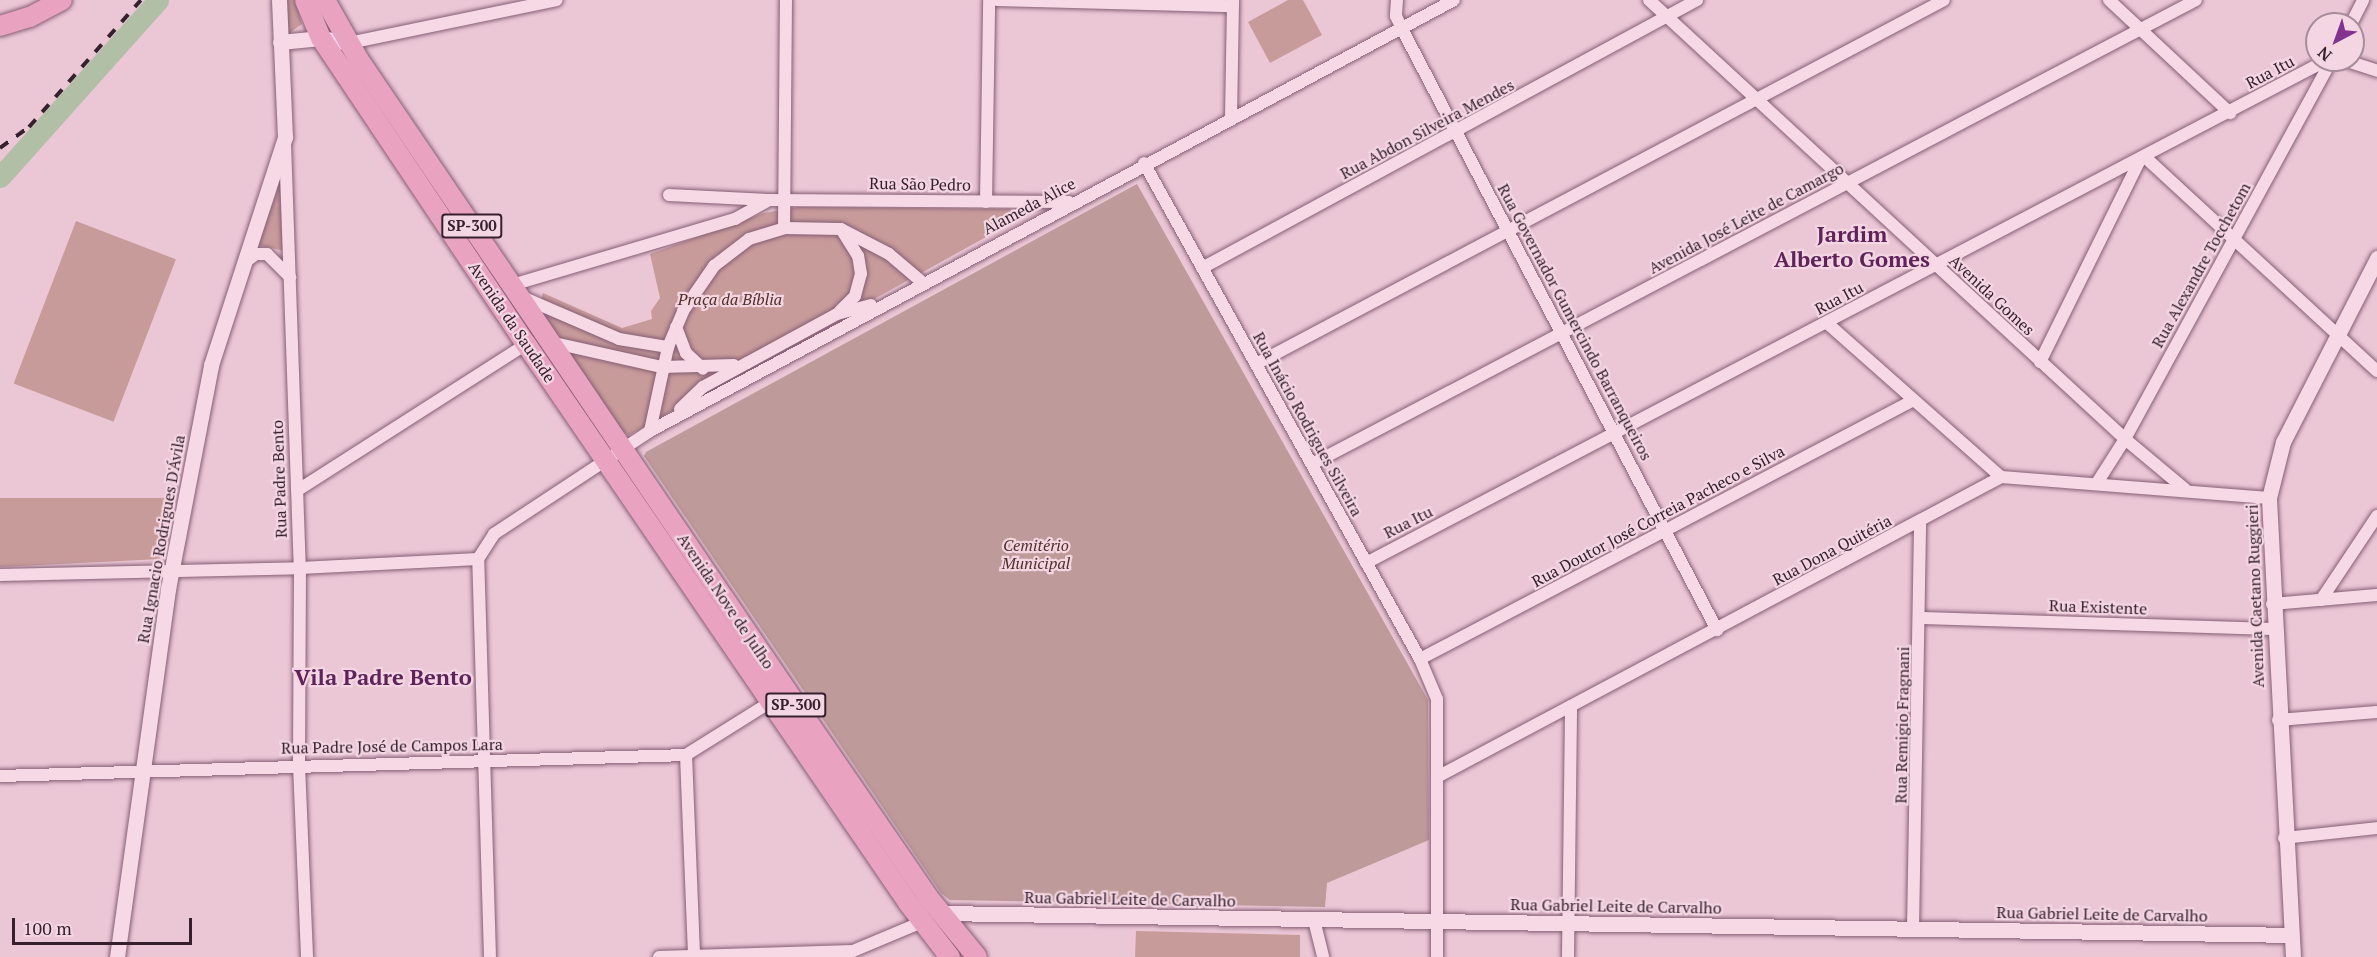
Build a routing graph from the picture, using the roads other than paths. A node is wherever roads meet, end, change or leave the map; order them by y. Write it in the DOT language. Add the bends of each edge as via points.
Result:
graph roads {
  1 [pos="279,0"];
  2 [pos="305,0"];
  3 [pos="325,0"];
  4 [pos="557,0"];
  5 [pos="786,0"];
  6 [pos="989,0"];
  7 [pos="997,0"];
  8 [pos="1397,0"];
  9 [pos="1454,0"];
  10 [pos="1649,0"];
  11 [pos="1697,0"];
  12 [pos="1944,0"];
  13 [pos="2109,0"];
  14 [pos="2196,0"];
  15 [pos="58,1"];
  16 [pos="1233,3"];
  17 [pos="1667,17"];
  18 [pos="0,26"];
  19 [pos="1402,29"];
  20 [pos="2141,29"];
  21 [pos="321,38"];
  22 [pos="280,42"];
  23 [pos="349,44"];
  24 [pos="2306,72"];
  25 [pos="2323,72"];
  26 [pos="1756,99"];
  27 [pos="2230,112"];
  28 [pos="1231,118"];
  29 [pos="1457,132"];
  30 [pos="285,137"];
  31 [pos="2143,159"];
  32 [pos="1144,163"];
  33 [pos="1846,184"];
  34 [pos="669,195"];
  35 [pos="784,198"];
  36 [pos="768,200"];
  37 [pos="986,202"];
  38 [pos="1071,202"];
  39 [pos="784,228"];
  40 [pos="841,229"];
  41 [pos="1508,232"];
  42 [pos="2234,238"];
  43 [pos="2377,258"];
  44 [pos="244,263"];
  45 [pos="1936,266"];
  46 [pos="1202,268"];
  47 [pos="290,277"];
  48 [pos="922,282"];
  49 [pos="515,290"];
  50 [pos="497,301"];
  51 [pos="881,304"];
  52 [pos="837,314"];
  53 [pos="1827,323"];
  54 [pos="676,327"];
  55 [pos="592,329"];
  56 [pos="1562,333"];
  57 [pos="2338,335"];
  58 [pos="550,342"];
  59 [pos="526,344"];
  60 [pos="668,347"];
  61 [pos="581,349"];
  62 [pos="2040,362"];
  63 [pos="747,363"];
  64 [pos="1256,364"];
  65 [pos="662,368"];
  66 [pos="703,369"];
  67 [pos="2377,371"];
  68 [pos="1912,401"];
  69 [pos="666,422"];
  70 [pos="650,431"];
  71 [pos="1615,434"];
  72 [pos="2125,440"];
  73 [pos="623,449"];
  74 [pos="605,461"];
  75 [pos="1311,464"];
  76 [pos="2001,477"];
  77 [pos="2097,483"];
  78 [pos="2185,489"];
  79 [pos="298,490"];
  80 [pos="2268,498"];
  81 [pos="2377,516"];
  82 [pos="1920,521"];
  83 [pos="1666,531"];
  84 [pos="478,559"];
  85 [pos="1366,562"];
  86 [pos="300,568"];
  87 [pos="171,569"];
  88 [pos="0,575"];
  89 [pos="2377,596"];
  90 [pos="2321,600"];
  91 [pos="2272,604"];
  92 [pos="1921,618"];
  93 [pos="2274,629"];
  94 [pos="1717,630"];
  95 [pos="1420,659"];
  96 [pos="769,703"];
  97 [pos="1571,706"];
  98 [pos="2377,712"];
  99 [pos="2278,720"];
  100 [pos="686,755"];
  101 [pos="485,761"];
  102 [pos="299,765"];
  103 [pos="142,769"];
  104 [pos="0,776"];
  105 [pos="1439,776"];
  106 [pos="2377,828"];
  107 [pos="2284,838"];
  108 [pos="890,875"];
  109 [pos="941,913"];
  110 [pos="1314,920"];
  111 [pos="922,922"];
  112 [pos="1437,922"];
  113 [pos="1568,924"];
  114 [pos="1913,929"];
  115 [pos="2291,935"];
  116 [pos="959,937"];
  117 [pos="694,956"];
  118 [pos="117,957"];
  119 [pos="307,957"];
  120 [pos="490,957"];
  121 [pos="659,957"];
  122 [pos="950,957"];
  123 [pos="977,957"];
  124 [pos="1323,957"];
  125 [pos="1437,957"];
  126 [pos="1568,957"];
  127 [pos="2293,957"];
  1 -- 22 [label="street, Rua Padre Bento"];
  2 -- 21 [label="main road, Avenida da Saudade / SP-300"];
  3 -- 23 [label="main road, Avenida da Saudade / SP-300"];
  4 -- 23 [label="street"];
  5 -- 35 [label="street"];
  6 -- 37 [label="street"];
  7 -- 16 [label="street"];
  8 -- 19 [label="street, Rua Governador Gumercindo Barranqueiros" via="1396,16"];
  9 -- 19 [label="street, Alameda Alice"];
  10 -- 17 [label="street, Avenida Gomes"];
  11 -- 17 [label="street, Rua Abdon Silveira Mendes"];
  12 -- 26 [label="street"];
  13 -- 20 [label="street"];
  14 -- 20 [label="street, Avenida José Leite de Camargo"];
  15 -- 18 [label="main road"];
  16 -- 28 [label="street"];
  17 -- 26 [label="street, Avenida Gomes"];
  17 -- 29 [label="street, Rua Abdon Silveira Mendes"];
  19 -- 28 [label="street, Alameda Alice"];
  19 -- 29 [label="street, Rua Governador Gumercindo Barranqueiros"];
  20 -- 27 [label="street"];
  20 -- 33 [label="street, Avenida José Leite de Camargo"];
  21 -- 22 [label="street"];
  21 -- 23 [label="street"];
  21 -- 50 [label="main road, Avenida da Saudade / SP-300"];
  22 -- 30 [label="street, Rua Padre Bento"];
  23 -- 49 [label="main road, Avenida da Saudade / SP-300"];
  24 -- 27 [label="street, Rua Itu"];
  25 -- 42 [label="street, Rua Alexandre Tocchetom"];
  26 -- 33 [label="street, Avenida Gomes"];
  26 -- 41 [label="street"];
  27 -- 31 [label="street, Rua Itu"];
  28 -- 32 [label="street, Alameda Alice"];
  29 -- 41 [label="street, Rua Governador Gumercindo Barranqueiros"];
  29 -- 46 [label="street, Rua Abdon Silveira Mendes"];
  30 -- 44 [label="street, Rua Ignacio Rodrigues D'Ávila"];
  30 -- 47 [label="street, Rua Padre Bento"];
  31 -- 42 [label="street"];
  31 -- 45 [label="street, Rua Itu"];
  31 -- 62 [label="street"];
  32 -- 38 [label="street, Alameda Alice"];
  32 -- 46 [label="street, Rua Inácio Rodrigues Silveira"];
  33 -- 45 [label="street, Avenida Gomes"];
  33 -- 56 [label="street, Avenida José Leite de Camargo"];
  34 -- 36 [label="street, Rua São Pedro"];
  35 -- 36 [label="street, Rua São Pedro"];
  35 -- 37 [label="street, Rua São Pedro"];
  35 -- 39 [label="street"];
  36 -- 49 [label="street, Rua São Pedro" via="725,222"];
  37 -- 38 [label="street, Rua São Pedro"];
  38 -- 48 [label="street, Alameda Alice"];
  39 -- 40 [label="street"];
  39 -- 54 [label="street" via="749,239 714,266 691,295"];
  40 -- 48 [label="street" via="889,254"];
  40 -- 52 [label="street" via="858,256 861,274 855,296"];
  41 -- 56 [label="street, Rua Governador Gumercindo Barranqueiros"];
  41 -- 64 [label="street"];
  42 -- 57 [label="street"];
  42 -- 72 [label="street, Rua Alexandre Tocchetom"];
  43 -- 57 [label="street, Avenida Caetano Ruggieri"];
  44 -- 47 [label="street" via="256,254 267,254"];
  44 -- 87 [label="street, Rua Ignacio Rodrigues D'Ávila" via="225,311 211,365"];
  45 -- 53 [label="street, Rua Itu"];
  45 -- 62 [label="street, Avenida Gomes"];
  46 -- 64 [label="street, Rua Inácio Rodrigues Silveira"];
  47 -- 79 [label="street, Rua Padre Bento"];
  48 -- 51 [label="street, Alameda Alice"];
  49 -- 55 [label="street"];
  49 -- 58 [label="main road, Avenida da Saudade / SP-300"];
  50 -- 58 [label="main road" via="518,318 532,337"];
  50 -- 59 [label="main road, Avenida da Saudade / SP-300"];
  51 -- 52 [label="street"];
  51 -- 69 [label="street, Alameda Alice"];
  52 -- 63 [label="street"];
  53 -- 68 [label="street"];
  53 -- 71 [label="street, Rua Itu"];
  54 -- 60 [label="street"];
  54 -- 66 [label="street" via="686,353"];
  55 -- 60 [label="street" via="619,339"];
  55 -- 61 [label="street"];
  56 -- 71 [label="street, Rua Governador Gumercindo Barranqueiros"];
  56 -- 75 [label="street, Avenida José Leite de Camargo"];
  57 -- 67 [label="street"];
  57 -- 80 [label="street, Avenida Caetano Ruggieri" via="2283,442"];
  58 -- 61 [label="street"];
  58 -- 73 [label="main road, Avenida da Saudade / SP-300"];
  59 -- 74 [label="main road, Avenida da Saudade / SP-300"];
  59 -- 79 [label="street"];
  60 -- 65 [label="street"];
  61 -- 65 [label="street"];
  62 -- 72 [label="street, Avenida Gomes"];
  63 -- 66 [label="street"];
  63 -- 69 [label="street" via="703,387"];
  64 -- 75 [label="street, Rua Inácio Rodrigues Silveira"];
  65 -- 66 [label="street"];
  65 -- 70 [label="street"];
  68 -- 76 [label="street"];
  68 -- 83 [label="street, Rua Doutor José Correia Pacheco e Silva"];
  69 -- 70 [label="street, Alameda Alice"];
  70 -- 73 [label="street, Alameda Alice"];
  71 -- 83 [label="street, Rua Governador Gumercindo Barranqueiros"];
  71 -- 85 [label="street, Rua Itu"];
  72 -- 77 [label="street, Rua Alexandre Tocchetom"];
  72 -- 78 [label="street, Avenida Gomes"];
  73 -- 74 [label="street, Alameda Alice"];
  73 -- 109 [label="main road, Avenida Nove de Julho / SP-300"];
  74 -- 84 [label="street, Alameda Alice" via="494,534"];
  74 -- 96 [label="main road, Avenida Nove de Julho / SP-300"];
  75 -- 85 [label="street, Rua Inácio Rodrigues Silveira"];
  76 -- 77 [label="street"];
  76 -- 82 [label="street, Rua Dona Quitéria"];
  77 -- 78 [label="street"];
  78 -- 80 [label="street"];
  79 -- 86 [label="street, Rua Padre Bento"];
  80 -- 91 [label="street, Avenida Caetano Ruggieri"];
  81 -- 90 [label="street"];
  82 -- 92 [label="street, Rua Remigio Fragnani"];
  82 -- 94 [label="street, Rua Dona Quitéria"];
  83 -- 94 [label="street, Rua Governador Gumercindo Barranqueiros"];
  83 -- 95 [label="street, Rua Doutor José Correia Pacheco e Silva"];
  84 -- 86 [label="street"];
  84 -- 101 [label="street"];
  85 -- 95 [label="street, Rua Inácio Rodrigues Silveira"];
  86 -- 87 [label="street"];
  86 -- 102 [label="street, Rua Padre Bento"];
  87 -- 88 [label="street"];
  87 -- 103 [label="street, Rua Ignacio Rodrigues D'Ávila"];
  89 -- 90 [label="street"];
  90 -- 91 [label="street"];
  91 -- 93 [label="street, Avenida Caetano Ruggieri"];
  92 -- 93 [label="street, Rua Existente"];
  92 -- 114 [label="street, Rua Remigio Fragnani"];
  93 -- 99 [label="street, Avenida Caetano Ruggieri"];
  94 -- 97 [label="street, Rua Dona Quitéria"];
  95 -- 105 [label="street, Rua Inácio Rodrigues Silveira" via="1437,699"];
  96 -- 100 [label="street"];
  96 -- 108 [label="main road, Avenida Nove de Julho / SP-300"];
  97 -- 105 [label="street, Rua Dona Quitéria"];
  97 -- 113 [label="street"];
  98 -- 99 [label="street"];
  99 -- 107 [label="street, Avenida Caetano Ruggieri"];
  100 -- 101 [label="street, Rua Padre José de Campos Lara"];
  100 -- 117 [label="street"];
  101 -- 102 [label="street, Rua Padre José de Campos Lara"];
  101 -- 120 [label="street"];
  102 -- 103 [label="street, Rua Padre José de Campos Lara"];
  102 -- 119 [label="street, Rua Padre Bento"];
  103 -- 104 [label="street, Rua Padre José de Campos Lara"];
  103 -- 118 [label="street, Rua Ignacio Rodrigues D'Ávila"];
  105 -- 112 [label="street, Rua Inácio Rodrigues Silveira"];
  106 -- 107 [label="street"];
  107 -- 115 [label="street, Avenida Caetano Ruggieri"];
  108 -- 109 [label="main road" via="918,908"];
  108 -- 111 [label="main road, Avenida Nove de Julho / SP-300"];
  109 -- 110 [label="street, Rua Gabriel Leite de Carvalho"];
  109 -- 116 [label="main road, Avenida Nove de Julho / SP-300"];
  110 -- 112 [label="street, Rua Gabriel Leite de Carvalho"];
  110 -- 124 [label="street"];
  111 -- 116 [label="main road" via="939,923"];
  111 -- 117 [label="street" via="853,951"];
  111 -- 122 [label="main road, Avenida Nove de Julho / SP-300"];
  112 -- 113 [label="street, Rua Gabriel Leite de Carvalho"];
  112 -- 125 [label="street, Rua Inácio Rodrigues Silveira"];
  113 -- 114 [label="street, Rua Gabriel Leite de Carvalho"];
  113 -- 126 [label="street"];
  114 -- 115 [label="street, Rua Gabriel Leite de Carvalho"];
  115 -- 127 [label="street, Avenida Caetano Ruggieri"];
  116 -- 123 [label="main road, Avenida Nove de Julho / SP-300"];
  117 -- 121 [label="street"];
}
